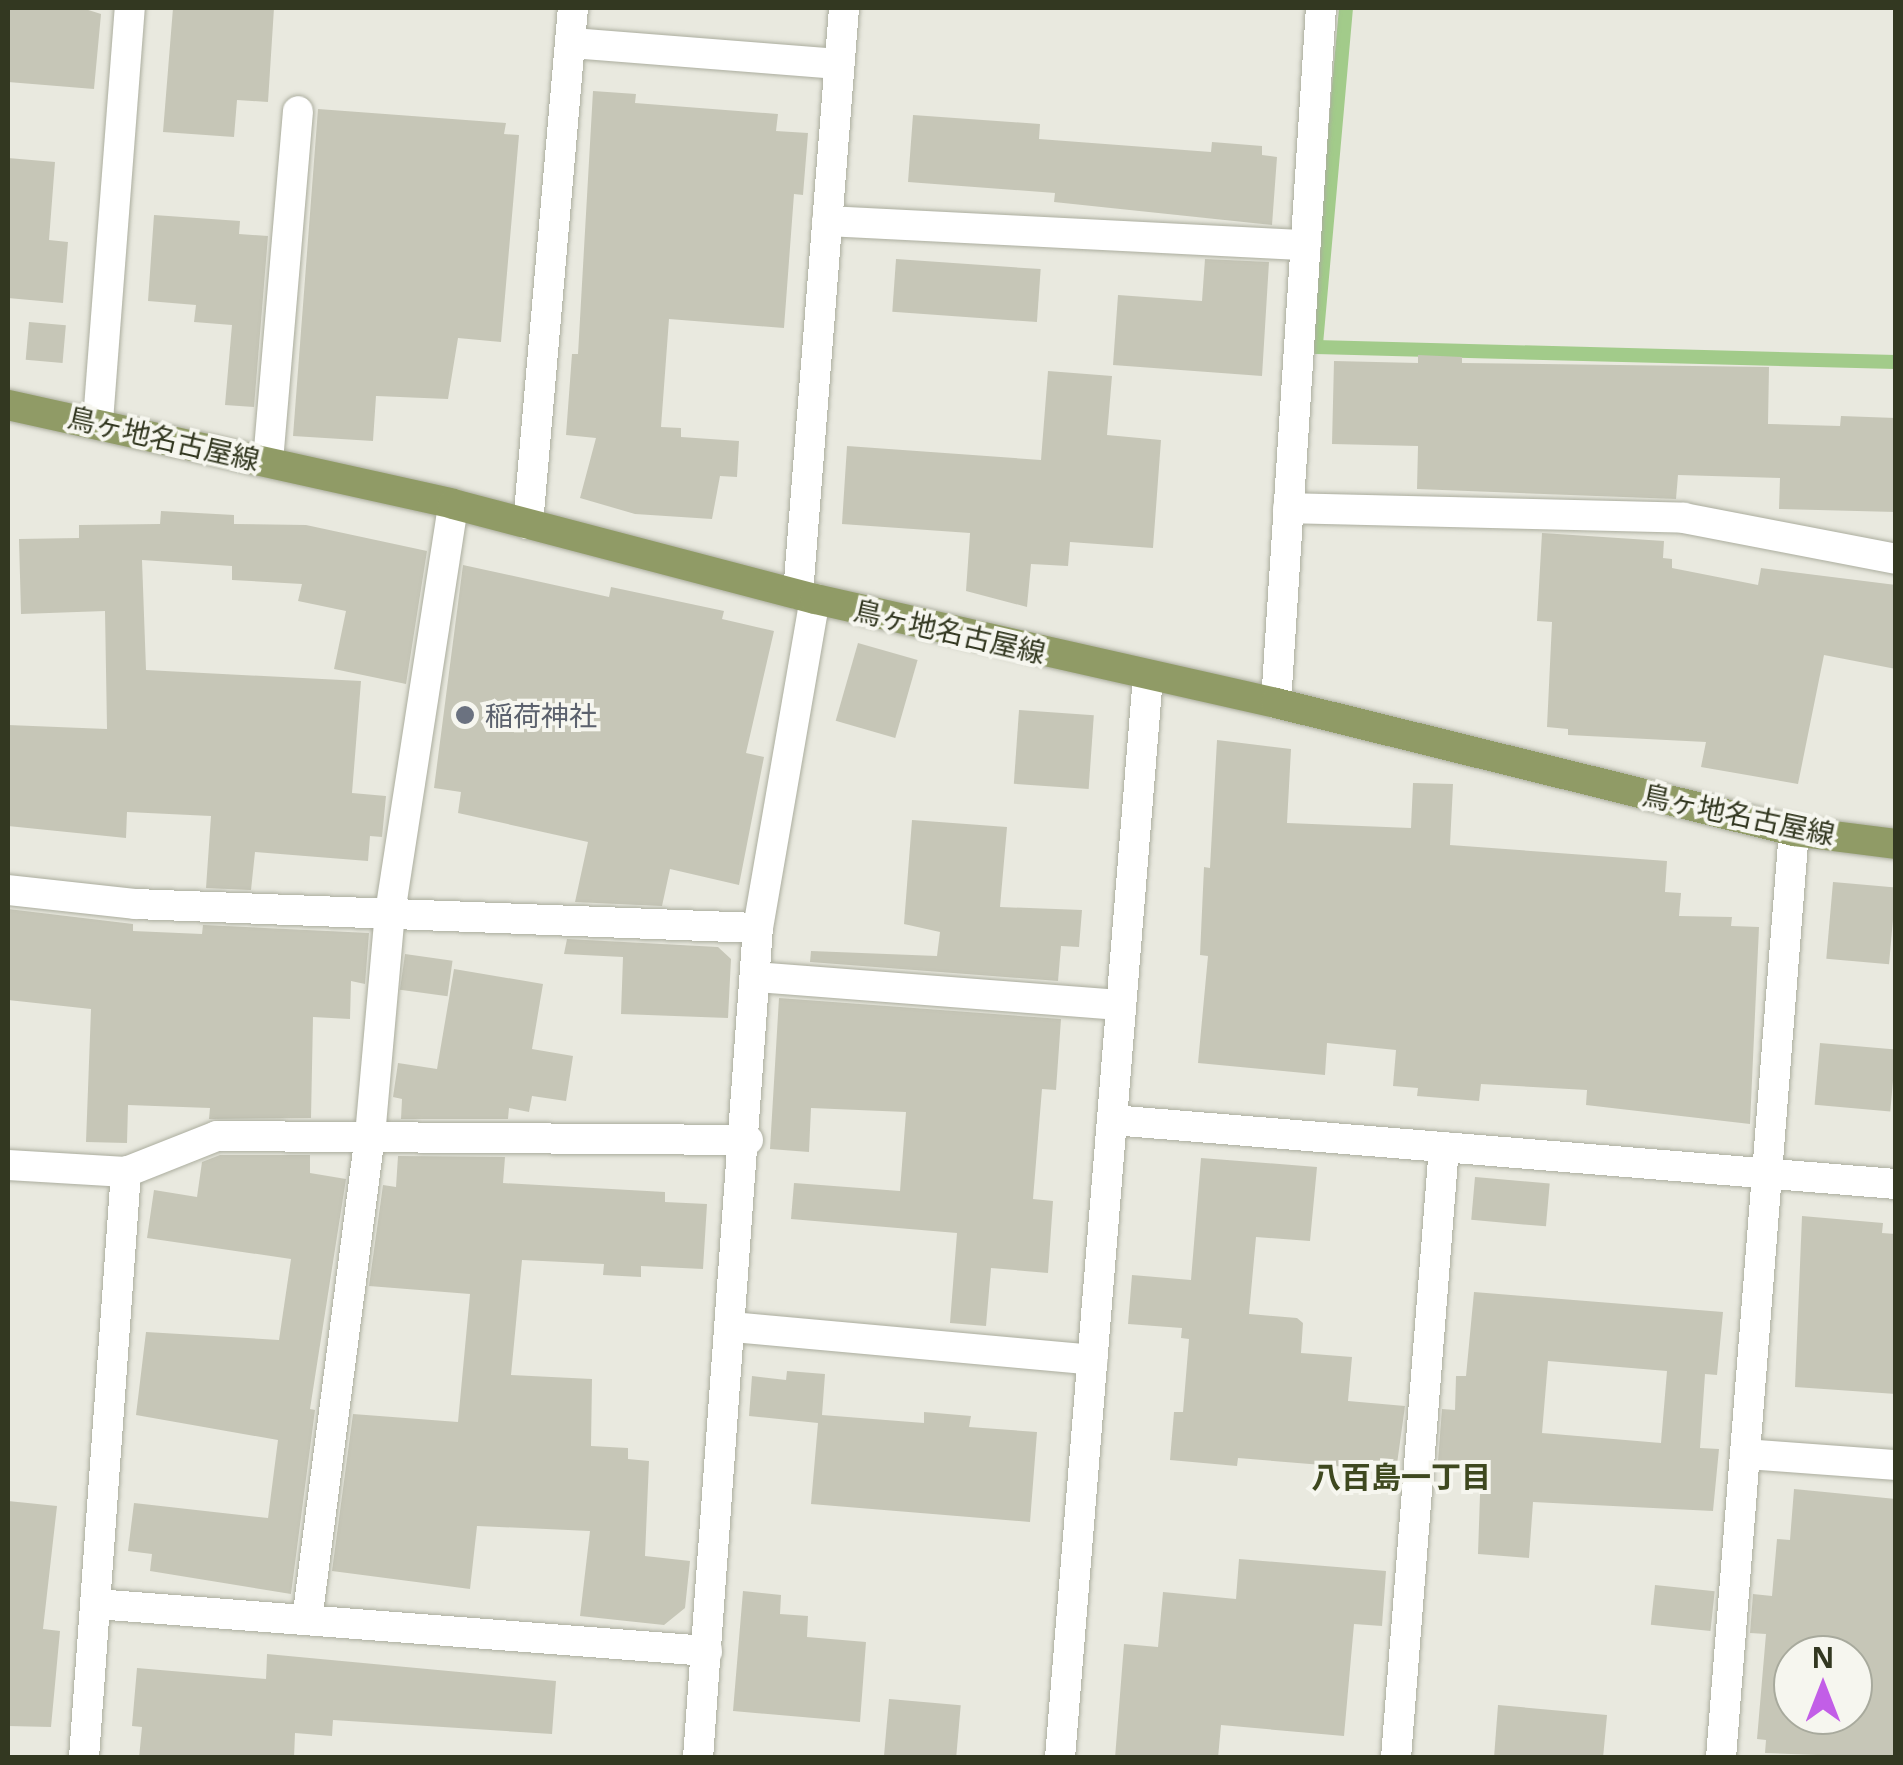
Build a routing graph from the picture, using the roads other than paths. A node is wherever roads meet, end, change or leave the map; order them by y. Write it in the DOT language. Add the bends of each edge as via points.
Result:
graph roads {
  1 [pos="130,8"];
  2 [pos="574,8"];
  3 [pos="844,8"];
  4 [pos="1320,8"];
  5 [pos="571,43"];
  6 [pos="839,64"];
  7 [pos="298,111"];
  8 [pos="826,221"];
  9 [pos="1305,244"];
  10 [pos="8,404"];
  11 [pos="98,421"];
  12 [pos="268,462"];
  13 [pos="452,504"];
  14 [pos="1288,508"];
  15 [pos="528,524"];
  16 [pos="1896,559"];
  17 [pos="807,597"];
  18 [pos="1148,677"];
  19 [pos="1276,703"];
  20 [pos="1794,831"];
  21 [pos="1896,844"];
  22 [pos="8,890"];
  23 [pos="390,914"];
  24 [pos="758,928"];
  25 [pos="756,976"];
  26 [pos="1121,1005"];
  27 [pos="1112,1120"];
  28 [pos="370,1136"];
  29 [pos="748,1140"];
  30 [pos="1444,1147"];
  31 [pos="8,1165"];
  32 [pos="126,1172"];
  33 [pos="1767,1175"];
  34 [pos="1896,1184"];
  35 [pos="732,1327"];
  36 [pos="1092,1360"];
  37 [pos="1745,1454"];
  38 [pos="1896,1465"];
  39 [pos="96,1604"];
  40 [pos="307,1620"];
  41 [pos="706,1651"];
  42 [pos="84,1758"];
  43 [pos="698,1758"];
  44 [pos="1060,1758"];
  45 [pos="1396,1758"];
  46 [pos="1721,1758"];
  1 -- 11 [label="street"];
  2 -- 5 [label="street"];
  3 -- 6 [label="street"];
  4 -- 9 [label="street"];
  5 -- 6 [label="street"];
  5 -- 15 [label="street"];
  6 -- 8 [label="street"];
  7 -- 12 [label="street"];
  8 -- 9 [label="street"];
  8 -- 17 [label="street"];
  9 -- 14 [label="street"];
  10 -- 11 [label="main road, 鳥ヶ地名古屋線"];
  11 -- 12 [label="main road, 鳥ヶ地名古屋線"];
  12 -- 13 [label="main road, 鳥ヶ地名古屋線"];
  13 -- 15 [label="main road, 鳥ヶ地名古屋線"];
  13 -- 23 [label="street"];
  14 -- 16 [label="street" via="1684,518"];
  14 -- 19 [label="street"];
  15 -- 17 [label="main road, 鳥ヶ地名古屋線"];
  17 -- 18 [label="main road, 鳥ヶ地名古屋線"];
  17 -- 24 [label="street"];
  18 -- 19 [label="main road, 鳥ヶ地名古屋線"];
  18 -- 26 [label="street"];
  19 -- 20 [label="main road, 鳥ヶ地名古屋線"];
  20 -- 21 [label="main road, 鳥ヶ地名古屋線"];
  20 -- 33 [label="street"];
  22 -- 23 [label="street" via="135,904"];
  23 -- 24 [label="street"];
  23 -- 28 [label="street"];
  24 -- 25 [label="street"];
  25 -- 26 [label="street"];
  25 -- 29 [label="street"];
  26 -- 27 [label="street"];
  27 -- 30 [label="street"];
  27 -- 36 [label="street"];
  28 -- 29 [label="street"];
  28 -- 32 [label="street" via="217,1136"];
  28 -- 40 [label="street"];
  29 -- 35 [label="street"];
  30 -- 33 [label="street"];
  30 -- 45 [label="street"];
  31 -- 32 [label="street"];
  32 -- 39 [label="street"];
  33 -- 34 [label="street"];
  33 -- 37 [label="street"];
  35 -- 36 [label="street"];
  35 -- 41 [label="street"];
  36 -- 44 [label="street"];
  37 -- 38 [label="street"];
  37 -- 46 [label="street"];
  39 -- 40 [label="street"];
  39 -- 42 [label="street"];
  40 -- 41 [label="street"];
  41 -- 43 [label="street"];
}
